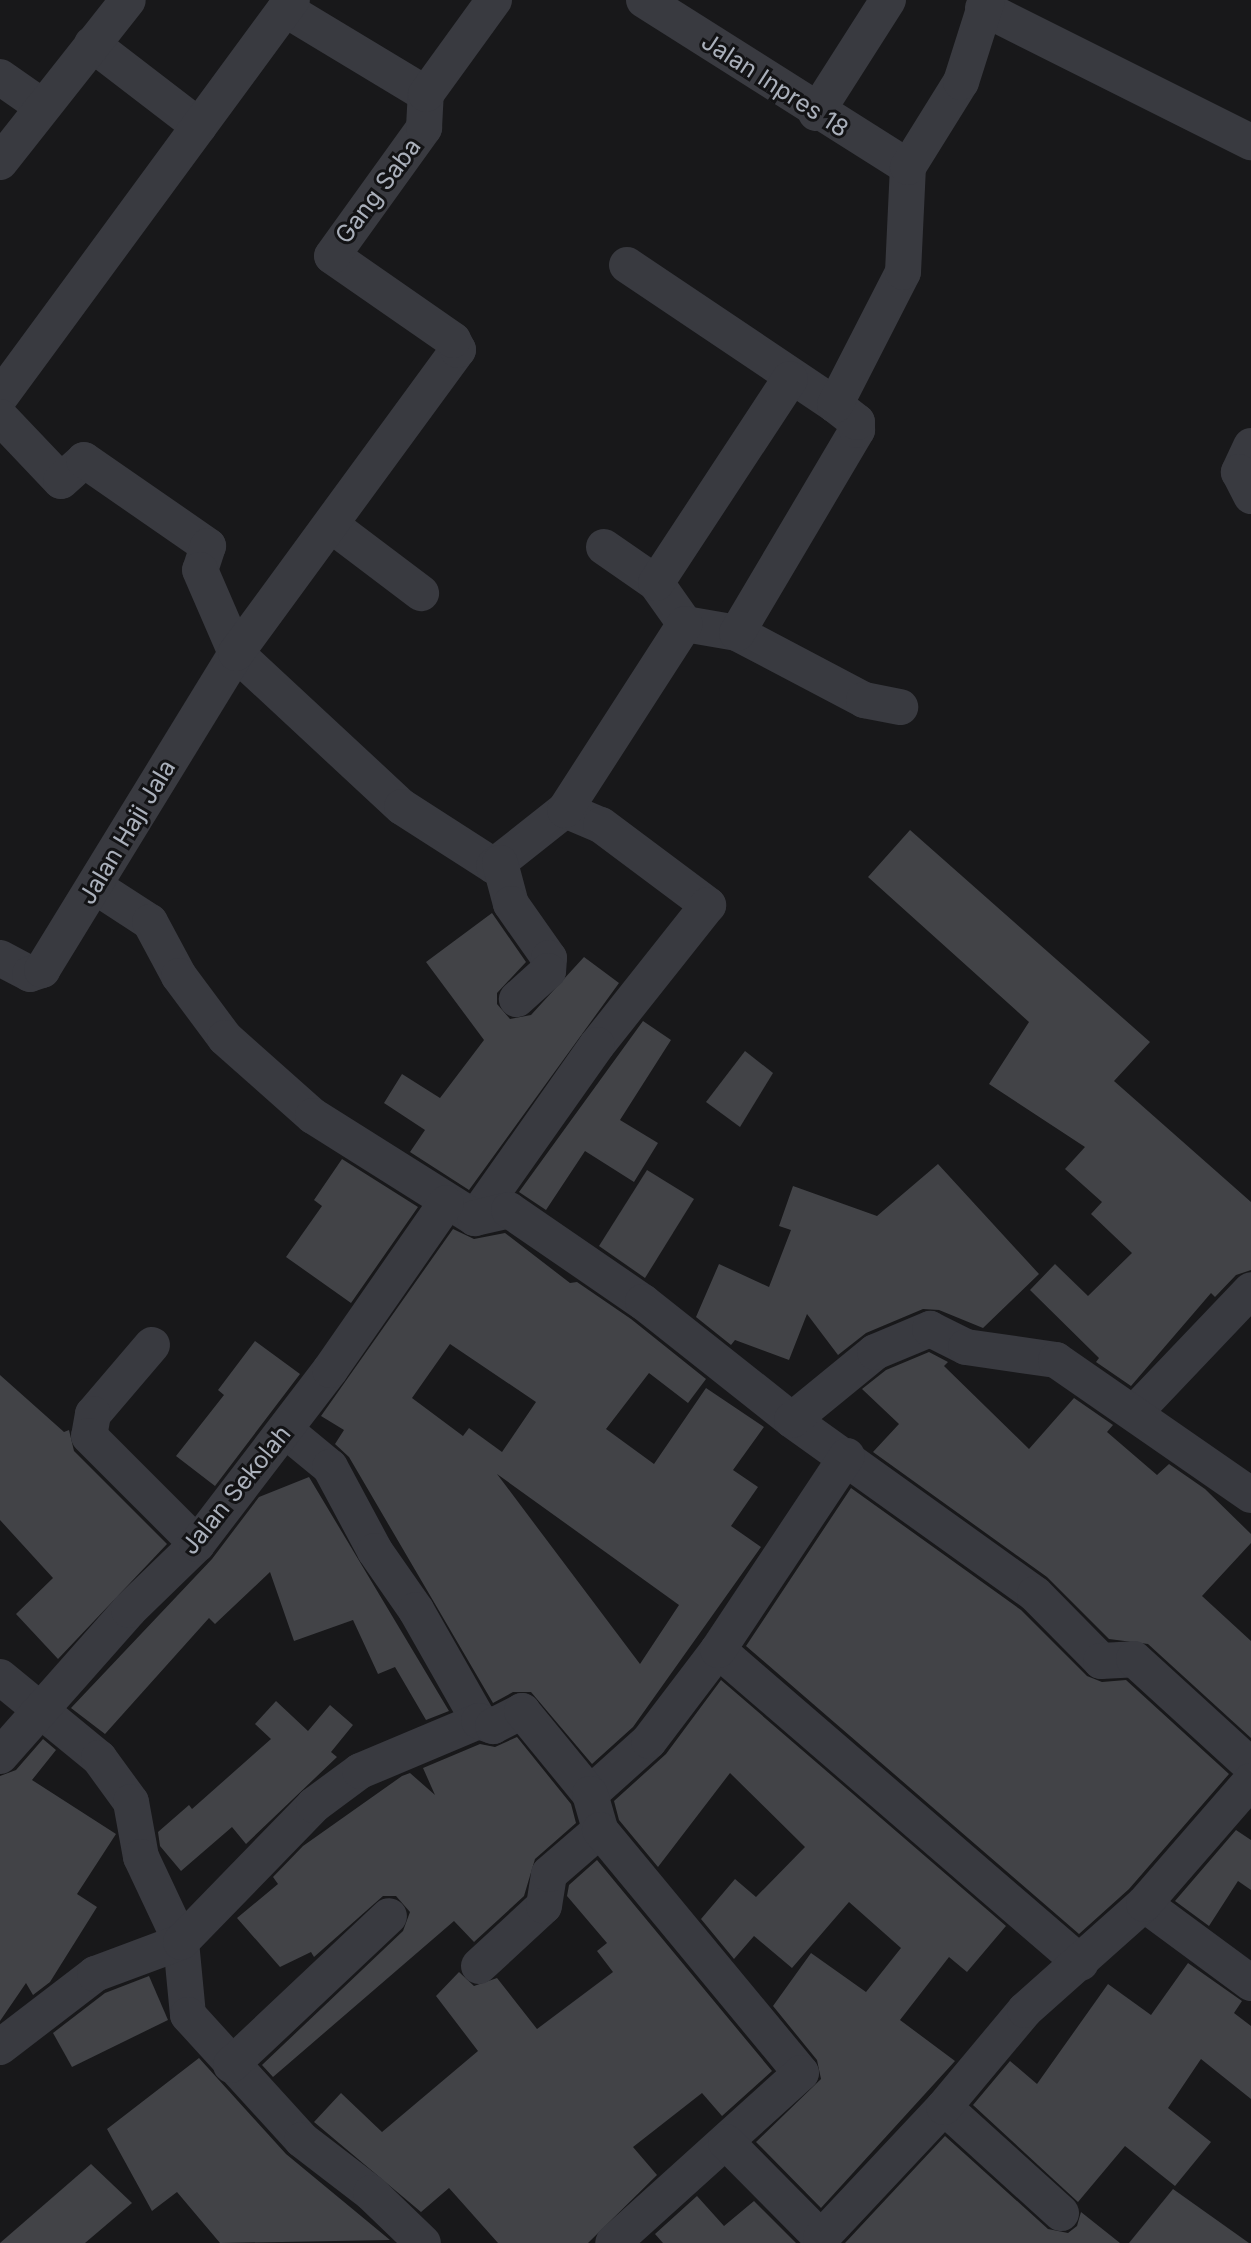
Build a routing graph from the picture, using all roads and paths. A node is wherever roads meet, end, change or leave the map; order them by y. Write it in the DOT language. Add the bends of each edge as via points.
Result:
graph roads {
  1 [pos="128,0"];
  2 [pos="494,0"];
  3 [pos="644,0"];
  4 [pos="888,0"];
  5 [pos="985,4"];
  6 [pos="288,5"];
  7 [pos="92,44"];
  8 [pos="0,77"];
  9 [pos="426,94"];
  10 [pos="43,107"];
  11 [pos="816,113"];
  12 [pos="199,126"];
  13 [pos="1251,142"];
  14 [pos="0,162"];
  15 [pos="908,167"];
  16 [pos="332,260"];
  17 [pos="627,265"];
  18 [pos="790,379"];
  19 [pos="0,397"];
  20 [pos="835,405"];
  21 [pos="0,417"];
  22 [pos="1251,446"];
  23 [pos="1251,496"];
  24 [pos="331,525"];
  25 [pos="604,547"];
  26 [pos="656,583"];
  27 [pos="421,593"];
  28 [pos="685,624"];
  29 [pos="737,633"];
  30 [pos="236,653"];
  31 [pos="900,707"];
  32 [pos="565,810"];
  33 [pos="500,863"];
  34 [pos="96,887"];
  35 [pos="0,958"];
  36 [pos="517,999"];
  37 [pos="460,1210"];
  38 [pos="1251,1290"];
  39 [pos="152,1345"];
  40 [pos="1135,1412"];
  41 [pos="792,1420"];
  42 [pos="285,1430"];
  43 [pos="847,1456"];
  44 [pos="1251,1495"];
  45 [pos="197,1544"];
  46 [pos="718,1650"];
  47 [pos="0,1677"];
  48 [pos="41,1711"];
  49 [pos="479,1721"];
  50 [pos="0,1756"];
  51 [pos="1251,1766"];
  52 [pos="1251,1781"];
  53 [pos="590,1794"];
  54 [pos="600,1830"];
  55 [pos="1144,1904"];
  56 [pos="389,1916"];
  57 [pos="181,1942"];
  58 [pos="1081,1963"];
  59 [pos="479,1966"];
  60 [pos="1251,1983"];
  61 [pos="0,2047"];
  62 [pos="231,2065"];
  63 [pos="944,2107"];
  64 [pos="726,2142"];
  65 [pos="1061,2213"];
  66 [pos="423,2243"];
  67 [pos="613,2243"];
  1 -- 7 [label="street"];
  2 -- 9 [label="street, Gang Saba"];
  3 -- 11 [label="street, Jalan Inpres 18"];
  4 -- 11 [label="street"];
  5 -- 13 [label="street"];
  5 -- 15 [label="street" via="961,82"];
  6 -- 9 [label="street"];
  6 -- 12 [label="street"];
  7 -- 10 [label="street"];
  7 -- 12 [label="street"];
  8 -- 10 [label="street"];
  9 -- 16 [label="street, Gang Saba" via="424,128"];
  10 -- 14 [label="street"];
  11 -- 15 [label="street, Jalan Inpres 18"];
  12 -- 19 [label="street"];
  15 -- 20 [label="street" via="903,272"];
  16 -- 24 [label="street, Jalan Haji Jala" via="458,347"];
  17 -- 18 [label="street"];
  18 -- 20 [label="street"];
  18 -- 26 [label="street"];
  20 -- 29 [label="street" via="857,422 857,430"];
  21 -- 30 [label="street" via="61,481 84,460 208,546 200,570"];
  22 -- 23 [label="street" via="1239,472"];
  24 -- 27 [label="street"];
  24 -- 30 [label="street, Jalan Haji Jala"];
  25 -- 26 [label="street"];
  26 -- 28 [label="street"];
  28 -- 29 [label="street"];
  28 -- 32 [label="street"];
  29 -- 31 [label="street" via="864,700"];
  30 -- 33 [label="street" via="402,807 484,864"];
  30 -- 34 [label="street, Jalan Haji Jala"];
  32 -- 33 [label="street"];
  32 -- 37 [label="street, Jalan Sekolah" via="601,825 648,858 705,900 708,911"];
  33 -- 36 [label="street" via="511,904 549,958 548,971"];
  34 -- 35 [label="street, Jalan Haji Jala" via="42,970 30,974"];
  34 -- 37 [label="street" via="150,922 179,976 225,1038 313,1116"];
  37 -- 41 [label="street" via="509,1210 643,1302"];
  37 -- 42 [label="street, Jalan Sekolah"];
  38 -- 40 [label="street"];
  39 -- 45 [label="street" via="93,1414 89,1436"];
  40 -- 41 [label="street" via="1056,1360 966,1347 930,1329 875,1352"];
  40 -- 44 [label="street"];
  41 -- 43 [label="street"];
  42 -- 45 [label="street, Jalan Sekolah"];
  42 -- 49 [label="street" via="330,1467"];
  43 -- 46 [label="street"];
  43 -- 51 [label="street" via="1035,1594 1101,1661 1134,1659"];
  45 -- 48 [label="street, Jalan Sekolah" via="129,1610"];
  46 -- 53 [label="street" via="649,1741"];
  46 -- 58 [label="street"];
  47 -- 48 [label="street"];
  48 -- 50 [label="street, Jalan Sekolah"];
  48 -- 57 [label="street" via="99,1758 131,1802 141,1857"];
  49 -- 53 [label="street" via="493,1726 522,1711"];
  49 -- 57 [label="street" via="349,1780 314,1805"];
  52 -- 55 [label="street"];
  53 -- 54 [label="street"];
  54 -- 59 [label="street" via="549,1874 544,1906"];
  54 -- 64 [label="street" via="801,2073"];
  55 -- 58 [label="street"];
  55 -- 60 [label="street"];
  56 -- 62 [label="street"];
  57 -- 61 [label="street" via="95,1974"];
  57 -- 62 [label="street" via="188,2015"];
  58 -- 63 [label="street" via="1025,2010"];
  62 -- 66 [label="street" via="302,2140 371,2193"];
  63 -- 64 [label="street" via="821,2238"];
  63 -- 65 [label="street"];
  64 -- 67 [label="street"];
}
